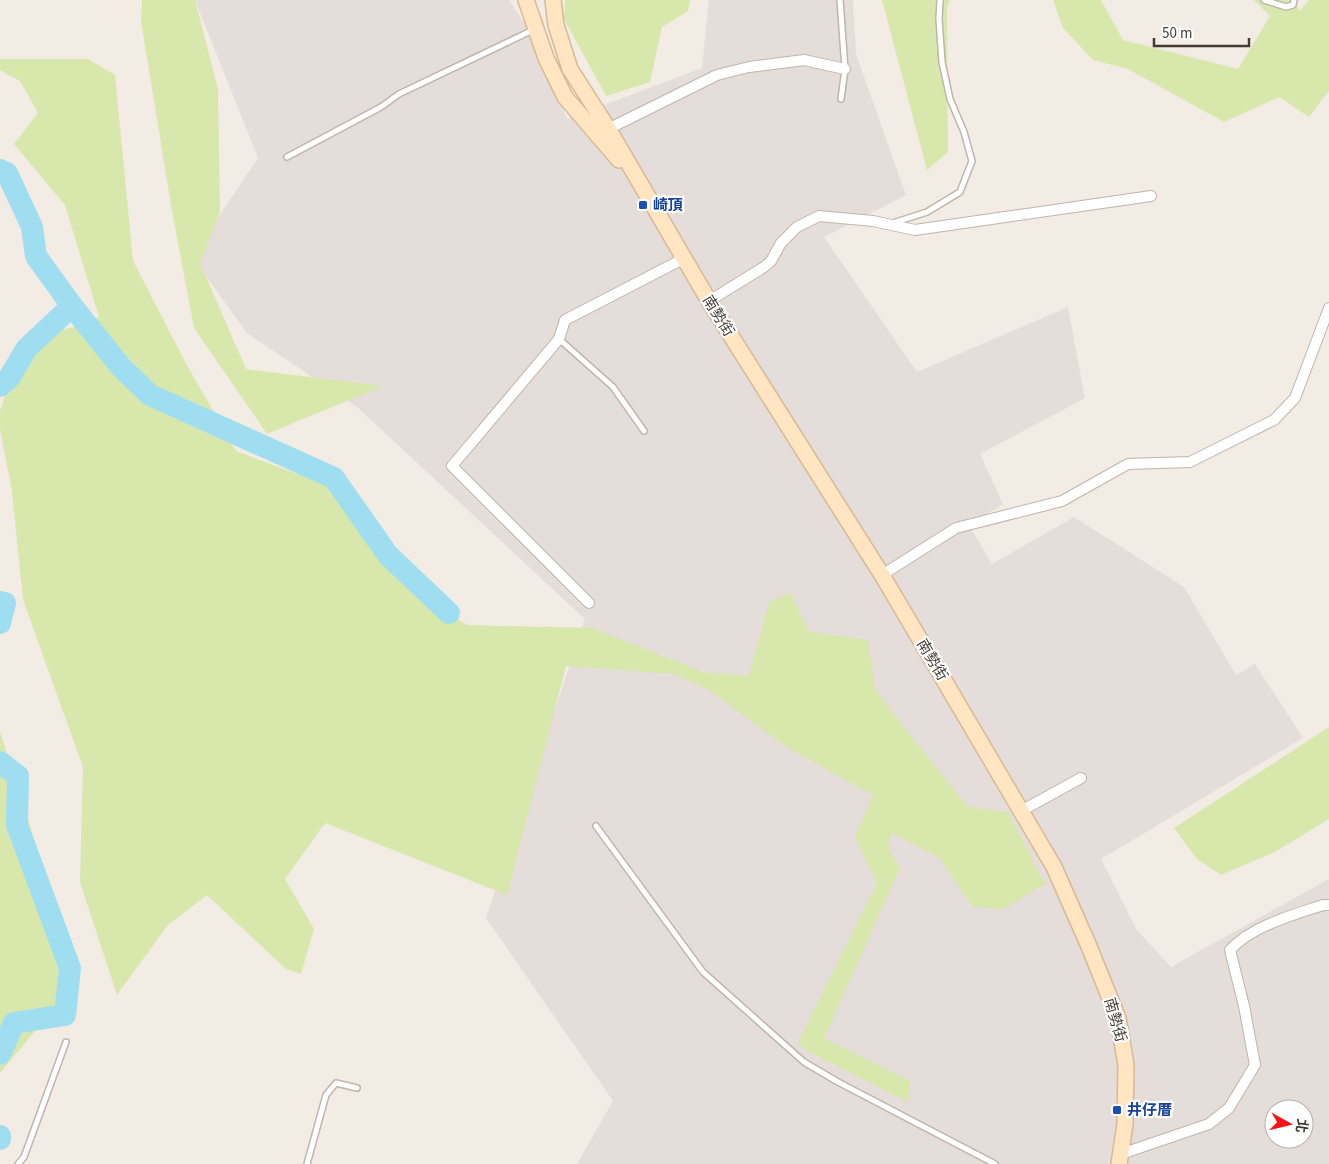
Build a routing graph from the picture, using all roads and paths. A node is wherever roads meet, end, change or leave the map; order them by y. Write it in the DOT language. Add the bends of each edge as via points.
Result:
graph roads {
  1 [pos="526,0"];
  2 [pos="553,0"];
  3 [pos="840,0"];
  4 [pos="940,0"];
  5 [pos="1264,0"];
  6 [pos="1294,0"];
  7 [pos="535,29"];
  8 [pos="845,69"];
  9 [pos="841,100"];
  10 [pos="602,132"];
  11 [pos="287,157"];
  12 [pos="1151,196"];
  13 [pos="887,224"];
  14 [pos="683,259"];
  15 [pos="709,301"];
  16 [pos="1329,308"];
  17 [pos="559,339"];
  18 [pos="644,431"];
  19 [pos="882,575"];
  20 [pos="589,603"];
  21 [pos="1082,778"];
  22 [pos="1022,812"];
  23 [pos="596,826"];
  24 [pos="1329,905"];
  25 [pos="66,1042"];
  26 [pos="357,1088"];
  27 [pos="1120,1159"];
  28 [pos="18,1164"];
  29 [pos="306,1164"];
  30 [pos="995,1164"];
  1 -- 7 [label="main road"];
  2 -- 10 [label="main road" via="556,25 570,69"];
  3 -- 8 [label="lane"];
  4 -- 13 [label="lane" via="942,62 950,99 972,161 960,192 927,212"];
  5 -- 6 [label="lane" via="1286,7 1293,5"];
  7 -- 10 [label="main road" via="565,97"];
  7 -- 11 [label="lane" via="399,94 381,107"];
  8 -- 9 [label="lane"];
  8 -- 10 [label="street" via="804,60 717,75"];
  10 -- 14 [label="main road, 南勢街" via="645,190"];
  12 -- 13 [label="street" via="915,230"];
  13 -- 15 [label="street" via="819,216 797,227 764,267"];
  14 -- 15 [label="main road, 南勢街"];
  14 -- 17 [label="street" via="566,320"];
  15 -- 19 [label="main road, 南勢街"];
  16 -- 19 [label="street" via="1295,398 1274,420 1190,462 1128,464 1062,501 956,528"];
  17 -- 18 [label="lane" via="613,386"];
  17 -- 20 [label="street" via="452,466"];
  19 -- 22 [label="main road, 南勢街"];
  21 -- 22 [label="street"];
  22 -- 27 [label="main road, 南勢街" via="1054,867 1118,1018 1126,1065 1125,1124"];
  23 -- 30 [label="lane" via="703,972 804,1062"];
  24 -- 27 [label="street" via="1276,921 1238,942 1230,950 1255,1065 1229,1108 1209,1124"];
  25 -- 28 [label="lane" via="24,1158"];
  26 -- 29 [label="lane" via="336,1083 326,1095"];
}
